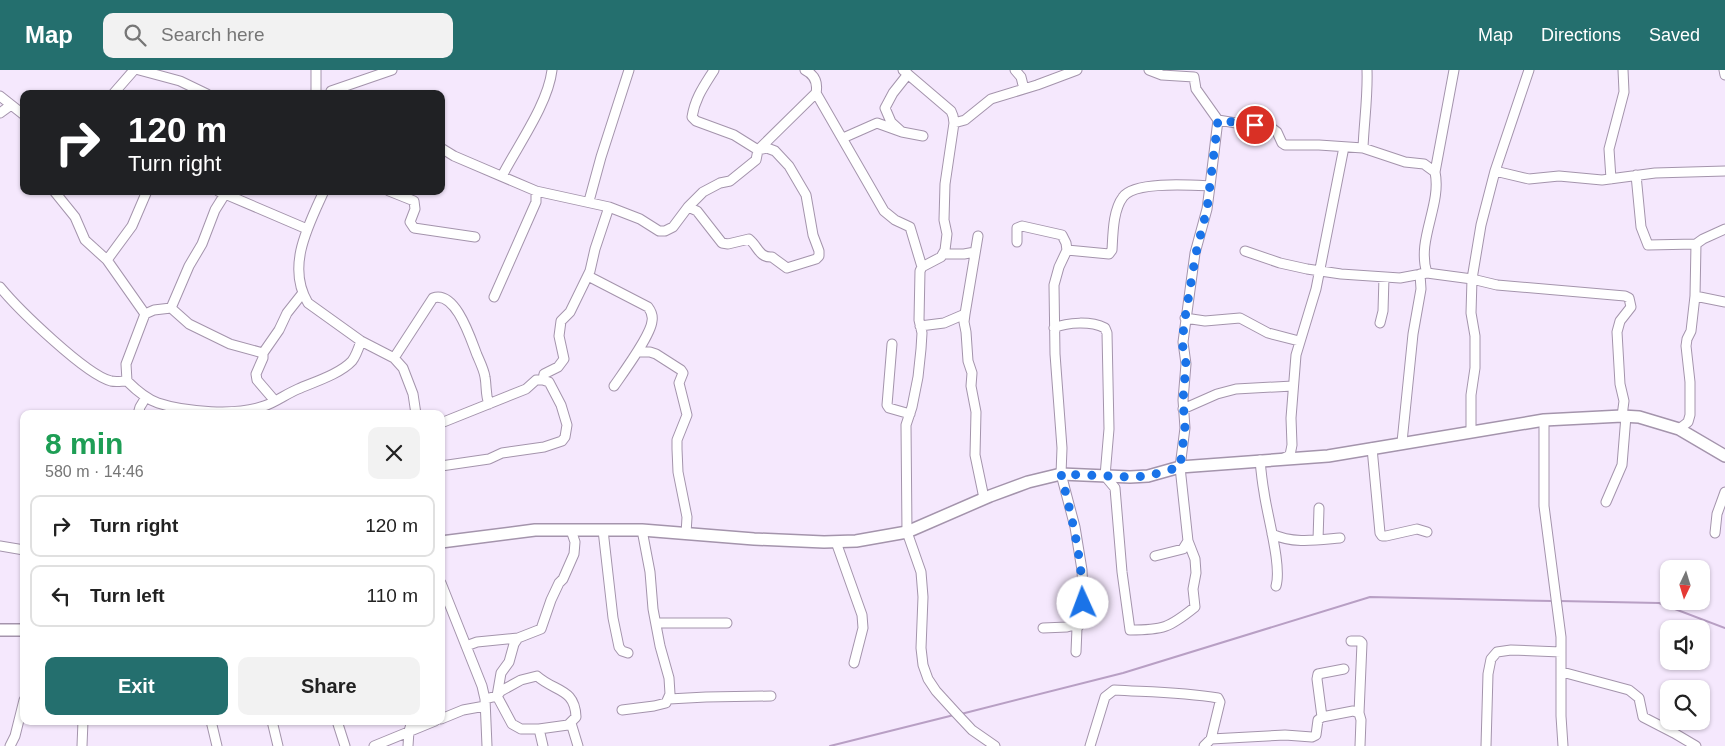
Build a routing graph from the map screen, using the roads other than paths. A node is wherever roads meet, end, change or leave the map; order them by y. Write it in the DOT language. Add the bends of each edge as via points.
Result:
graph roads {
  1 [pos="134,70"];
  2 [pos="140,70"];
  3 [pos="316,70"];
  4 [pos="392,70"];
  5 [pos="552,70"];
  6 [pos="629,70"];
  7 [pos="714,70"];
  8 [pos="805,70"];
  9 [pos="1015,70"];
  10 [pos="1077,70"];
  11 [pos="1149,70"];
  12 [pos="1367,70"];
  13 [pos="1454,70"];
  14 [pos="1529,70"];
  15 [pos="1623,70"];
  16 [pos="1724,70"];
  17 [pos="906,72"];
  18 [pos="162,73"];
  19 [pos="1725,76"];
  20 [pos="1024,89"];
  21 [pos="117,90"];
  22 [pos="199,90"];
  23 [pos="315,90"];
  24 [pos="339,90"];
  25 [pos="816,93"];
  26 [pos="0,96"];
  27 [pos="11,105"];
  28 [pos="0,112"];
  29 [pos="20,113"];
  30 [pos="1218,120"];
  31 [pos="954,123"];
  32 [pos="902,132"];
  33 [pos="923,136"];
  34 [pos="843,138"];
  35 [pos="1344,147"];
  36 [pos="1363,148"];
  37 [pos="445,150"];
  38 [pos="758,150"];
  39 [pos="1496,171"];
  40 [pos="1435,172"];
  41 [pos="1725,172"];
  42 [pos="1636,175"];
  43 [pos="502,176"];
  44 [pos="1611,179"];
  45 [pos="1210,186"];
  46 [pos="536,192"];
  47 [pos="57,195"];
  48 [pos="145,195"];
  49 [pos="221,195"];
  50 [pos="229,195"];
  51 [pos="322,195"];
  52 [pos="399,195"];
  53 [pos="589,201"];
  54 [pos="609,207"];
  55 [pos="688,207"];
  56 [pos="306,229"];
  57 [pos="1725,229"];
  58 [pos="978,236"];
  59 [pos="475,237"];
  60 [pos="1017,242"];
  61 [pos="1696,244"];
  62 [pos="1067,250"];
  63 [pos="1246,251"];
  64 [pos="976,252"];
  65 [pos="944,254"];
  66 [pos="107,260"];
  67 [pos="922,267"];
  68 [pos="1320,270"];
  69 [pos="1424,274"];
  70 [pos="588,276"];
  71 [pos="1384,277"];
  72 [pos="1472,279"];
  73 [pos="0,287"];
  74 [pos="302,294"];
  75 [pos="494,296"];
  76 [pos="1695,296"];
  77 [pos="1725,302"];
  78 [pos="170,308"];
  79 [pos="145,314"];
  80 [pos="965,314"];
  81 [pos="1185,318"];
  82 [pos="1380,323"];
  83 [pos="920,326"];
  84 [pos="1054,328"];
  85 [pos="361,341"];
  86 [pos="1299,341"];
  87 [pos="892,344"];
  88 [pos="637,352"];
  89 [pos="263,353"];
  90 [pos="394,358"];
  91 [pos="543,380"];
  92 [pos="126,381"];
  93 [pos="614,386"];
  94 [pos="1293,386"];
  95 [pos="146,397"];
  96 [pos="275,401"];
  97 [pos="490,404"];
  98 [pos="1183,409"];
  99 [pos="139,410"];
  100 [pos="188,410"];
  101 [pos="237,410"];
  102 [pos="416,410"];
  103 [pos="910,414"];
  104 [pos="1624,416"];
  105 [pos="1544,420"];
  106 [pos="445,421"];
  107 [pos="1678,429"];
  108 [pos="1470,431"];
  109 [pos="1402,442"];
  110 [pos="1372,448"];
  111 [pos="1725,456"];
  112 [pos="1282,459"];
  113 [pos="1260,460"];
  114 [pos="445,465"];
  115 [pos="1180,467"];
  116 [pos="1061,474"];
  117 [pos="1105,476"];
  118 [pos="1725,492"];
  119 [pos="984,498"];
  120 [pos="1606,502"];
  121 [pos="1319,508"];
  122 [pos="571,530"];
  123 [pos="604,530"];
  124 [pos="642,530"];
  125 [pos="907,532"];
  126 [pos="1427,532"];
  127 [pos="1715,533"];
  128 [pos="686,534"];
  129 [pos="1272,534"];
  130 [pos="1340,538"];
  131 [pos="1318,540"];
  132 [pos="445,541"];
  133 [pos="1188,541"];
  134 [pos="836,542"];
  135 [pos="0,546"];
  136 [pos="20,549"];
  137 [pos="1156,556"];
  138 [pos="1276,586"];
  139 [pos="445,593"];
  140 [pos="656,622"];
  141 [pos="727,622"];
  142 [pos="1079,624"];
  143 [pos="1043,628"];
  144 [pos="0,630"];
  145 [pos="20,630"];
  146 [pos="518,638"];
  147 [pos="1351,641"];
  148 [pos="466,646"];
  149 [pos="1076,652"];
  150 [pos="1561,652"];
  151 [pos="628,653"];
  152 [pos="854,663"];
  153 [pos="1344,669"];
  154 [pos="1562,672"];
  155 [pos="497,696"];
  156 [pos="771,696"];
  157 [pos="669,699"];
  158 [pos="485,703"];
  159 [pos="622,710"];
  160 [pos="1359,713"];
  161 [pos="20,716"];
  162 [pos="445,717"];
  163 [pos="1322,717"];
  164 [pos="571,723"];
  165 [pos="83,725"];
  166 [pos="212,725"];
  167 [pos="273,725"];
  168 [pos="338,725"];
  169 [pos="411,725"];
  170 [pos="424,725"];
  171 [pos="539,729"];
  172 [pos="409,731"];
  173 [pos="1208,742"];
  174 [pos="10,746"];
  175 [pos="82,746"];
  176 [pos="218,746"];
  177 [pos="278,746"];
  178 [pos="344,746"];
  179 [pos="374,746"];
  180 [pos="408,746"];
  181 [pos="487,746"];
  182 [pos="543,746"];
  183 [pos="578,746"];
  184 [pos="995,746"];
  185 [pos="1090,746"];
  186 [pos="1360,746"];
  187 [pos="1486,746"];
  188 [pos="1562,746"];
  189 [pos="1696,746"];
  1 -- 21 [label="street"];
  2 -- 18 [label="street"];
  3 -- 23 [label="street"];
  4 -- 24 [label="street"];
  5 -- 43 [label="street" via="536,116"];
  6 -- 53 [label="street"];
  7 -- 38 [label="street" via="694,104 692,117 734,135"];
  8 -- 25 [label="street" via="818,85"];
  9 -- 20 [label="street"];
  10 -- 20 [label="street"];
  11 -- 30 [label="street" via="1194,77 1196,89"];
  12 -- 36 [label="street"];
  13 -- 40 [label="street"];
  14 -- 39 [label="street"];
  15 -- 44 [label="street" via="1624,92 1609,149"];
  16 -- 19 [label="street"];
  17 -- 31 [label="street" via="951,111"];
  17 -- 32 [label="street" via="885,108 891,122"];
  18 -- 22 [label="street"];
  20 -- 31 [label="street" via="991,99 965,120"];
  25 -- 34 [label="street"];
  25 -- 38 [label="street"];
  26 -- 27 [label="street"];
  27 -- 28 [label="street"];
  27 -- 29 [label="street"];
  30 -- 35 [label="street" via="1269,126 1286,145"];
  30 -- 45 [label="street"];
  31 -- 65 [label="street" via="945,184 947,234"];
  32 -- 33 [label="street"];
  32 -- 34 [label="street" via="877,123"];
  34 -- 67 [label="street" via="884,212 910,227"];
  35 -- 36 [label="street"];
  35 -- 68 [label="street"];
  36 -- 40 [label="street" via="1405,162 1424,164"];
  37 -- 43 [label="street"];
  38 -- 55 [label="street" via="756,160 730,181 703,192"];
  38 -- 55 [label="street" via="767,148 774,151 790,166 806,195 819,251 816,259 788,268 772,257 762,255 750,239 725,244 697,211"];
  39 -- 44 [label="street" via="1529,178"];
  39 -- 72 [label="street" via="1481,225"];
  40 -- 69 [label="street" via="1437,184 1425,249"];
  41 -- 42 [label="street"];
  42 -- 44 [label="street"];
  42 -- 61 [label="street" via="1641,227 1648,245"];
  43 -- 46 [label="street"];
  45 -- 62 [label="street" via="1161,185 1127,192 1118,208 1109,254"];
  45 -- 81 [label="street"];
  46 -- 53 [label="street"];
  46 -- 75 [label="street" via="536,202"];
  47 -- 66 [label="street" via="74,217 85,240"];
  48 -- 66 [label="street" via="132,226"];
  49 -- 78 [label="street" via="202,244"];
  50 -- 56 [label="street"];
  51 -- 56 [label="street"];
  52 -- 59 [label="street" via="414,201 410,222 414,228"];
  53 -- 54 [label="street"];
  54 -- 55 [label="street" via="665,231 673,227"];
  54 -- 70 [label="street"];
  56 -- 74 [label="street" via="298,262"];
  57 -- 61 [label="street"];
  58 -- 64 [label="street"];
  60 -- 62 [label="street" via="1018,228 1022,226 1062,235"];
  61 -- 76 [label="street"];
  62 -- 84 [label="street" via="1054,285"];
  63 -- 68 [label="street" via="1280,263"];
  64 -- 65 [label="street"];
  64 -- 80 [label="street"];
  65 -- 67 [label="street"];
  66 -- 79 [label="street"];
  67 -- 83 [label="street"];
  68 -- 71 [label="street"];
  68 -- 86 [label="street"];
  69 -- 71 [label="street"];
  69 -- 72 [label="street"];
  69 -- 109 [label="street" via="1413,334"];
  70 -- 88 [label="street" via="648,307 652,323"];
  70 -- 91 [label="street" via="570,312 561,320 559,336 564,358 558,367 544,374"];
  71 -- 82 [label="street"];
  72 -- 104 [label="street" via="1506,286 1628,297 1631,307 1620,321 1617,332"];
  72 -- 108 [label="street" via="1475,368"];
  73 -- 92 [label="street" via="15,305 90,370 110,381"];
  74 -- 85 [label="street" via="308,303"];
  74 -- 89 [label="street"];
  76 -- 77 [label="street"];
  76 -- 107 [label="street" via="1686,346 1690,415 1688,422"];
  78 -- 79 [label="street"];
  78 -- 89 [label="street" via="189,324 230,344"];
  79 -- 92 [label="street" via="126,364"];
  80 -- 83 [label="street" via="944,323"];
  80 -- 119 [label="street" via="976,412 975,455"];
  81 -- 86 [label="street" via="1205,321 1240,318 1268,332"];
  81 -- 98 [label="street"];
  83 -- 103 [label="street" via="918,377"];
  84 -- 116 [label="street"];
  84 -- 117 [label="street" via="1064,324 1099,325 1107,333 1109,429"];
  85 -- 90 [label="street"];
  85 -- 96 [label="street" via="353,360 345,368"];
  86 -- 94 [label="street"];
  87 -- 103 [label="street" via="887,405"];
  88 -- 93 [label="street"];
  88 -- 128 [label="street" via="656,354 683,373 679,383 687,415 677,449 687,517"];
  89 -- 96 [label="street" via="256,374"];
  90 -- 97 [label="street" via="434,298 445,298 465,323 485,376 485,394"];
  90 -- 102 [label="street" via="403,368 414,394"];
  91 -- 97 [label="street" via="536,380 526,390"];
  91 -- 114 [label="street" via="549,382 561,405 567,425 562,441 502,453 488,459"];
  92 -- 95 [label="street"];
  94 -- 98 [label="street" via="1236,388"];
  94 -- 112 [label="street" via="1292,445 1290,455"];
  95 -- 99 [label="street"];
  95 -- 100 [label="street"];
  96 -- 101 [label="street" via="262,407"];
  97 -- 106 [label="street"];
  98 -- 115 [label="street" via="1185,428"];
  103 -- 125 [label="street" via="906,425"];
  104 -- 105 [label="street"];
  104 -- 107 [label="street" via="1653,420"];
  104 -- 120 [label="street" via="1622,465"];
  105 -- 108 [label="street"];
  105 -- 150 [label="street" via="1544,506"];
  107 -- 111 [label="street"];
  108 -- 109 [label="street"];
  109 -- 110 [label="street"];
  110 -- 112 [label="street" via="1328,456"];
  110 -- 126 [label="street" via="1380,533 1386,536 1417,529"];
  112 -- 113 [label="street"];
  113 -- 115 [label="street"];
  113 -- 129 [label="street"];
  115 -- 117 [label="street" via="1148,476"];
  115 -- 133 [label="street"];
  116 -- 117 [label="street"];
  116 -- 119 [label="street"];
  116 -- 142 [label="street" via="1082,570 1084,620"];
  117 -- 133 [label="street" via="1115,488 1130,630 1156,630 1177,621 1195,607 1195,559"];
  118 -- 127 [label="street" via="1717,514"];
  119 -- 125 [label="street"];
  121 -- 131 [label="street"];
  122 -- 123 [label="street"];
  122 -- 132 [label="street" via="534,530"];
  122 -- 146 [label="street" via="574,554 551,600 541,629"];
  123 -- 124 [label="street"];
  123 -- 151 [label="street" via="613,618 619,647"];
  124 -- 128 [label="street"];
  124 -- 140 [label="street"];
  125 -- 134 [label="street"];
  125 -- 184 [label="street" via="921,572 921,648 928,680 972,730"];
  128 -- 134 [label="street"];
  129 -- 131 [label="street" via="1282,539"];
  129 -- 138 [label="street"];
  130 -- 131 [label="street"];
  133 -- 137 [label="street" via="1183,549"];
  134 -- 152 [label="street" via="862,615 863,628"];
  135 -- 136 [label="street"];
  139 -- 148 [label="street"];
  140 -- 141 [label="street"];
  140 -- 157 [label="street" via="669,678"];
  142 -- 143 [label="street"];
  142 -- 149 [label="street"];
  144 -- 145 [label="street"];
  146 -- 148 [label="street"];
  146 -- 155 [label="street" via="501,673"];
  147 -- 160 [label="street" via="1362,643"];
  148 -- 158 [label="street" via="482,686"];
  150 -- 154 [label="street"];
  150 -- 187 [label="street" via="1512,650 1497,652 1491,659"];
  153 -- 163 [label="street" via="1318,674"];
  154 -- 188 [label="street"];
  154 -- 189 [label="street" via="1629,690 1639,698 1643,717"];
  155 -- 158 [label="street"];
  155 -- 164 [label="street" via="521,680 537,676 572,698 576,717"];
  155 -- 171 [label="street" via="512,724 521,729"];
  156 -- 157 [label="street"];
  157 -- 159 [label="street" via="654,706"];
  158 -- 162 [label="street"];
  158 -- 181 [label="street"];
  160 -- 163 [label="street" via="1353,711"];
  160 -- 186 [label="street"];
  161 -- 174 [label="street"];
  163 -- 173 [label="street" via="1318,720 1316,735 1312,736 1285,735"];
  164 -- 171 [label="street"];
  164 -- 183 [label="street"];
  165 -- 175 [label="street"];
  166 -- 176 [label="street"];
  167 -- 177 [label="street"];
  168 -- 178 [label="street"];
  169 -- 172 [label="street"];
  170 -- 172 [label="street"];
  171 -- 182 [label="street"];
  172 -- 179 [label="street"];
  172 -- 180 [label="street"];
  173 -- 185 [label="street" via="1220,702 1218,698 1176,692 1114,690 1105,697"];
}
